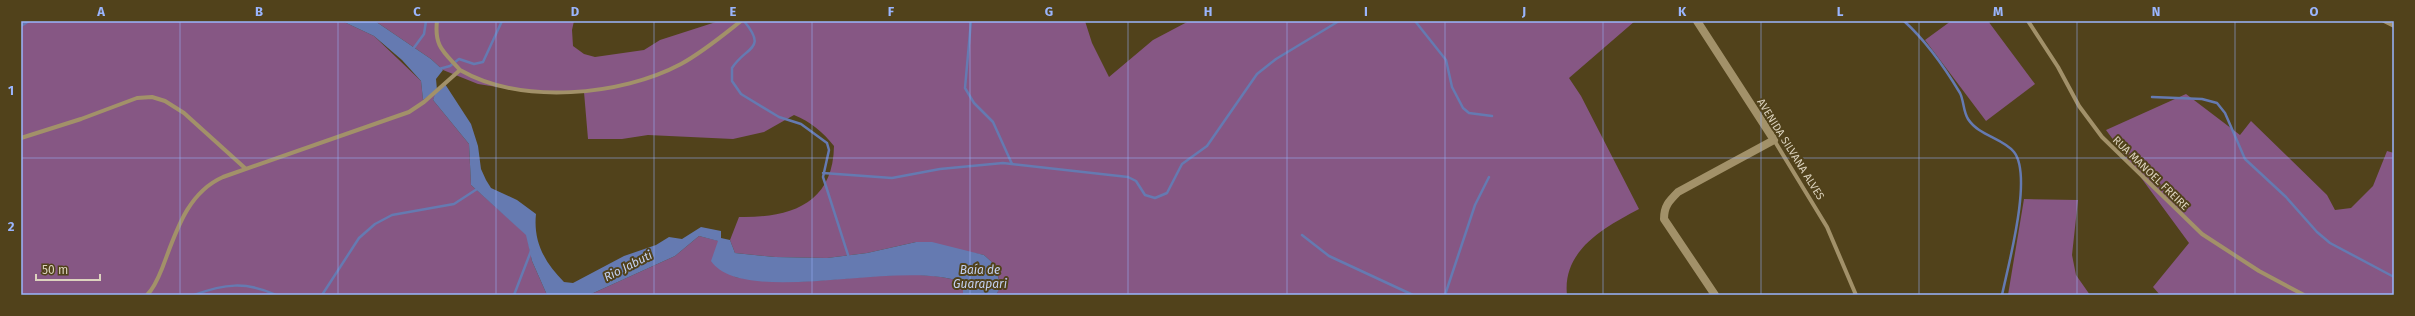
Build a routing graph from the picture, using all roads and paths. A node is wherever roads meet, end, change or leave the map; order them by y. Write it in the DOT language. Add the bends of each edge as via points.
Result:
graph roads {
  1 [pos="437,21"];
  2 [pos="1697,21"];
  3 [pos="2028,21"];
  4 [pos="2384,21"];
  5 [pos="739,23"];
  6 [pos="2394,26"];
  7 [pos="460,70"];
  8 [pos="21,138"];
  9 [pos="1774,140"];
  10 [pos="246,169"];
  11 [pos="147,295"];
  12 [pos="1715,295"];
  13 [pos="1856,295"];
  14 [pos="2304,295"];
  1 -- 7 [label="street" via="438,45"];
  2 -- 9 [label="street, AVENIDA SILVANA ALVES"];
  3 -- 14 [label="street, RUA MANOEL FREIRE" via="2058,67 2079,106 2102,137 2202,234 2259,271"];
  4 -- 6 [label="street"];
  5 -- 7 [label="street" via="682,63 653,76 607,89 528,90 480,80"];
  7 -- 10 [label="street" via="415,109 390,120"];
  8 -- 10 [label="street" via="137,98 148,97 165,102 184,113"];
  9 -- 12 [label="street" via="1678,192 1667,202 1664,219"];
  9 -- 13 [label="street, AVENIDA SILVANA ALVES" via="1827,228"];
  10 -- 11 [label="street" via="216,180 188,207 156,281"];
}
